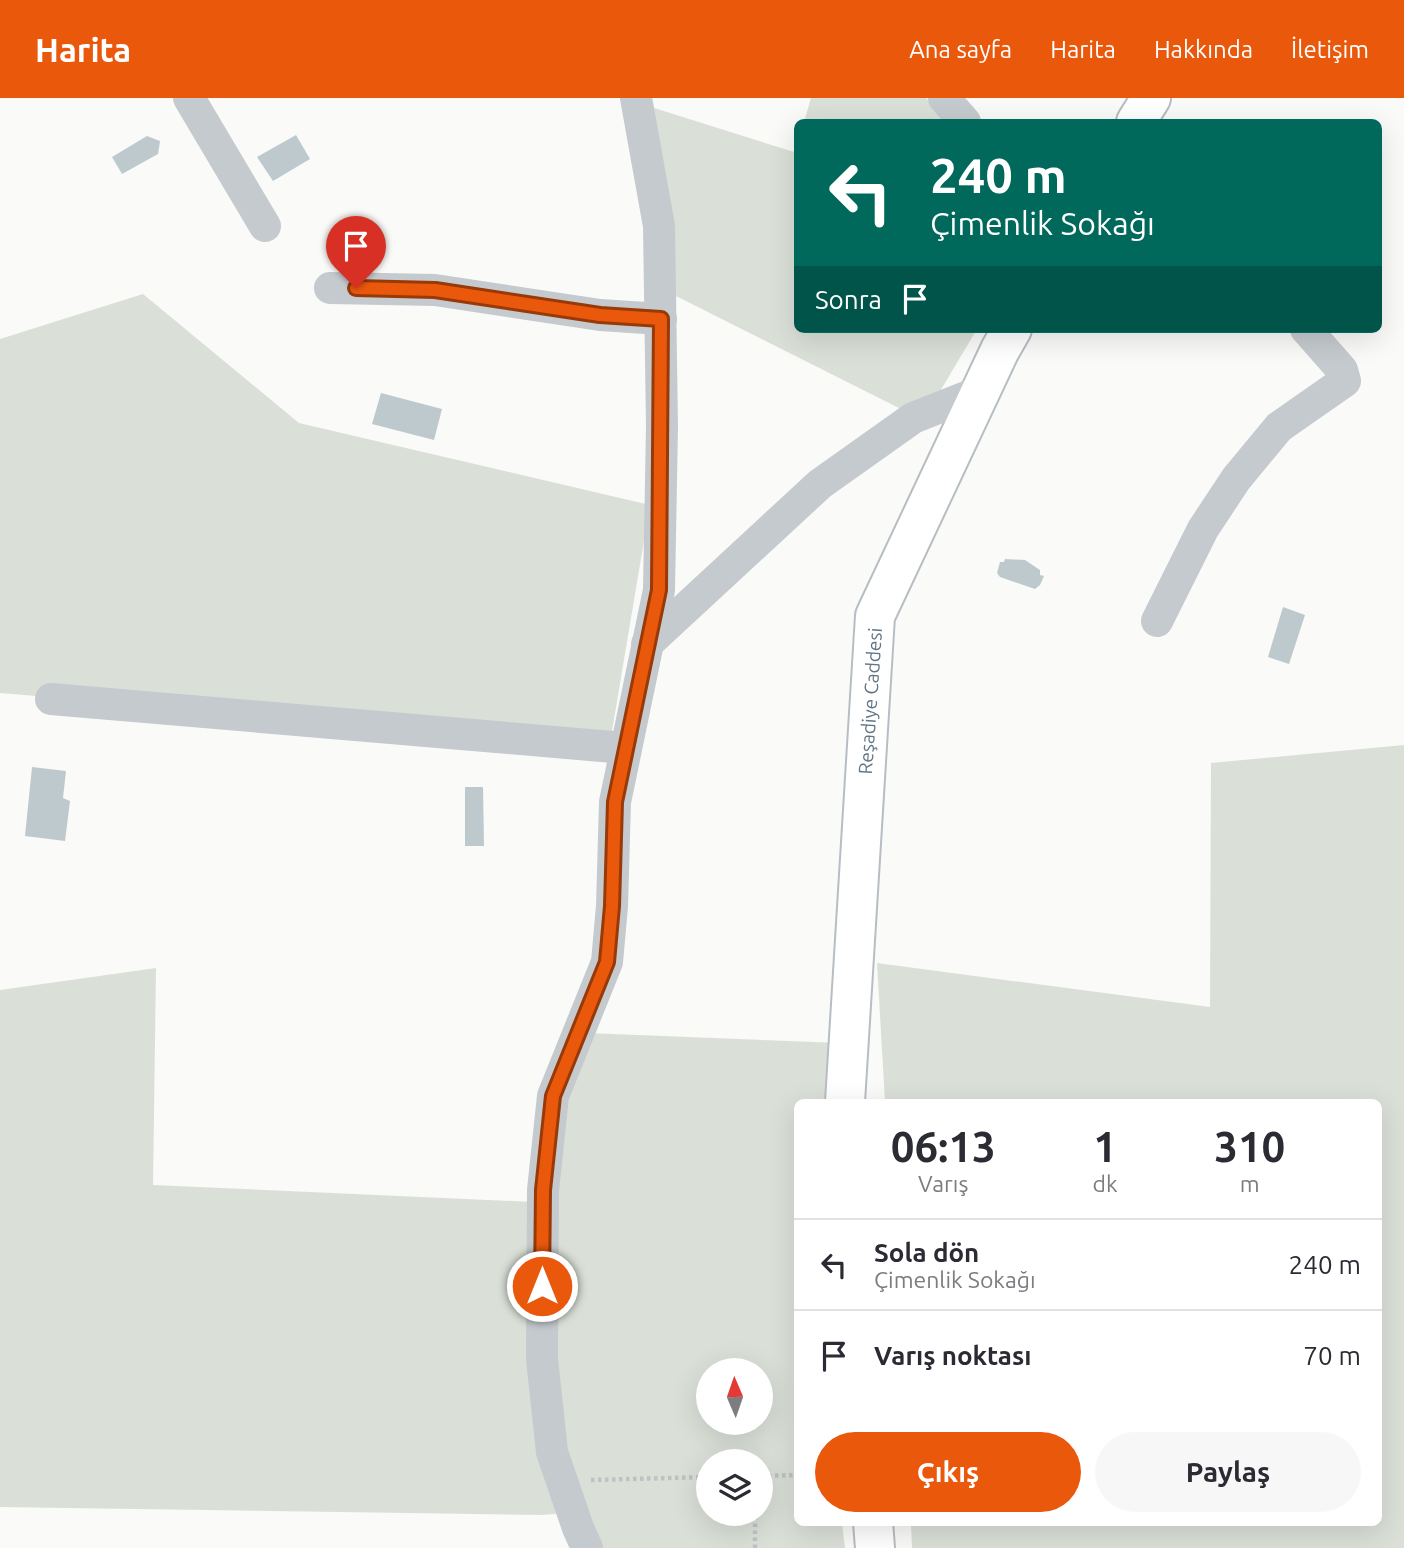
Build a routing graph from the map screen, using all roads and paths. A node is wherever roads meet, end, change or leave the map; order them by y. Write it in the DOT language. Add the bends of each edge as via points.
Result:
graph roads {
  1 [pos="189,98"];
  2 [pos="636,98"];
  3 [pos="944,98"];
  4 [pos="1151,98"];
  5 [pos="962,119"];
  6 [pos="1138,119"];
  7 [pos="265,226"];
  8 [pos="330,288"];
  9 [pos="661,319"];
  10 [pos="1010,333"];
  11 [pos="1310,333"];
  12 [pos="981,391"];
  13 [pos="1157,621"];
  14 [pos="647,645"];
  15 [pos="51,699"];
  16 [pos="625,748"];
  17 [pos="845,1099"];
  18 [pos="794,1475"];
  19 [pos="773,1476"];
  20 [pos="696,1477"];
  21 [pos="574,1516"];
  22 [pos="755,1526"];
  23 [pos="873,1526"];
  24 [pos="587,1548"];
  25 [pos="755,1548"];
  26 [pos="875,1548"];
  1 -- 7 [label="street"];
  2 -- 9 [label="street" via="659,226"];
  3 -- 5 [label="street"];
  4 -- 6 [label="street"];
  8 -- 9 [label="street" via="435,290 600,315"];
  9 -- 14 [label="street" via="659,590"];
  10 -- 12 [label="street, Reşadiye Caddesi"];
  11 -- 13 [label="street" via="1342,370 1345,381 1279,427 1236,479 1203,529"];
  12 -- 14 [label="street" via="913,418 820,484"];
  12 -- 17 [label="street, Reşadiye Caddesi" via="876,616"];
  14 -- 16 [label="street"];
  15 -- 16 [label="street"];
  16 -- 21 [label="street" via="615,802 607,962 553,1096 543,1190 542,1359 552,1452"];
  18 -- 19 [label="path"];
  20 -- 21 [label="path" via="587,1480"];
  21 -- 24 [label="street"];
  22 -- 25 [label="path"];
  23 -- 26 [label="street"];
}
